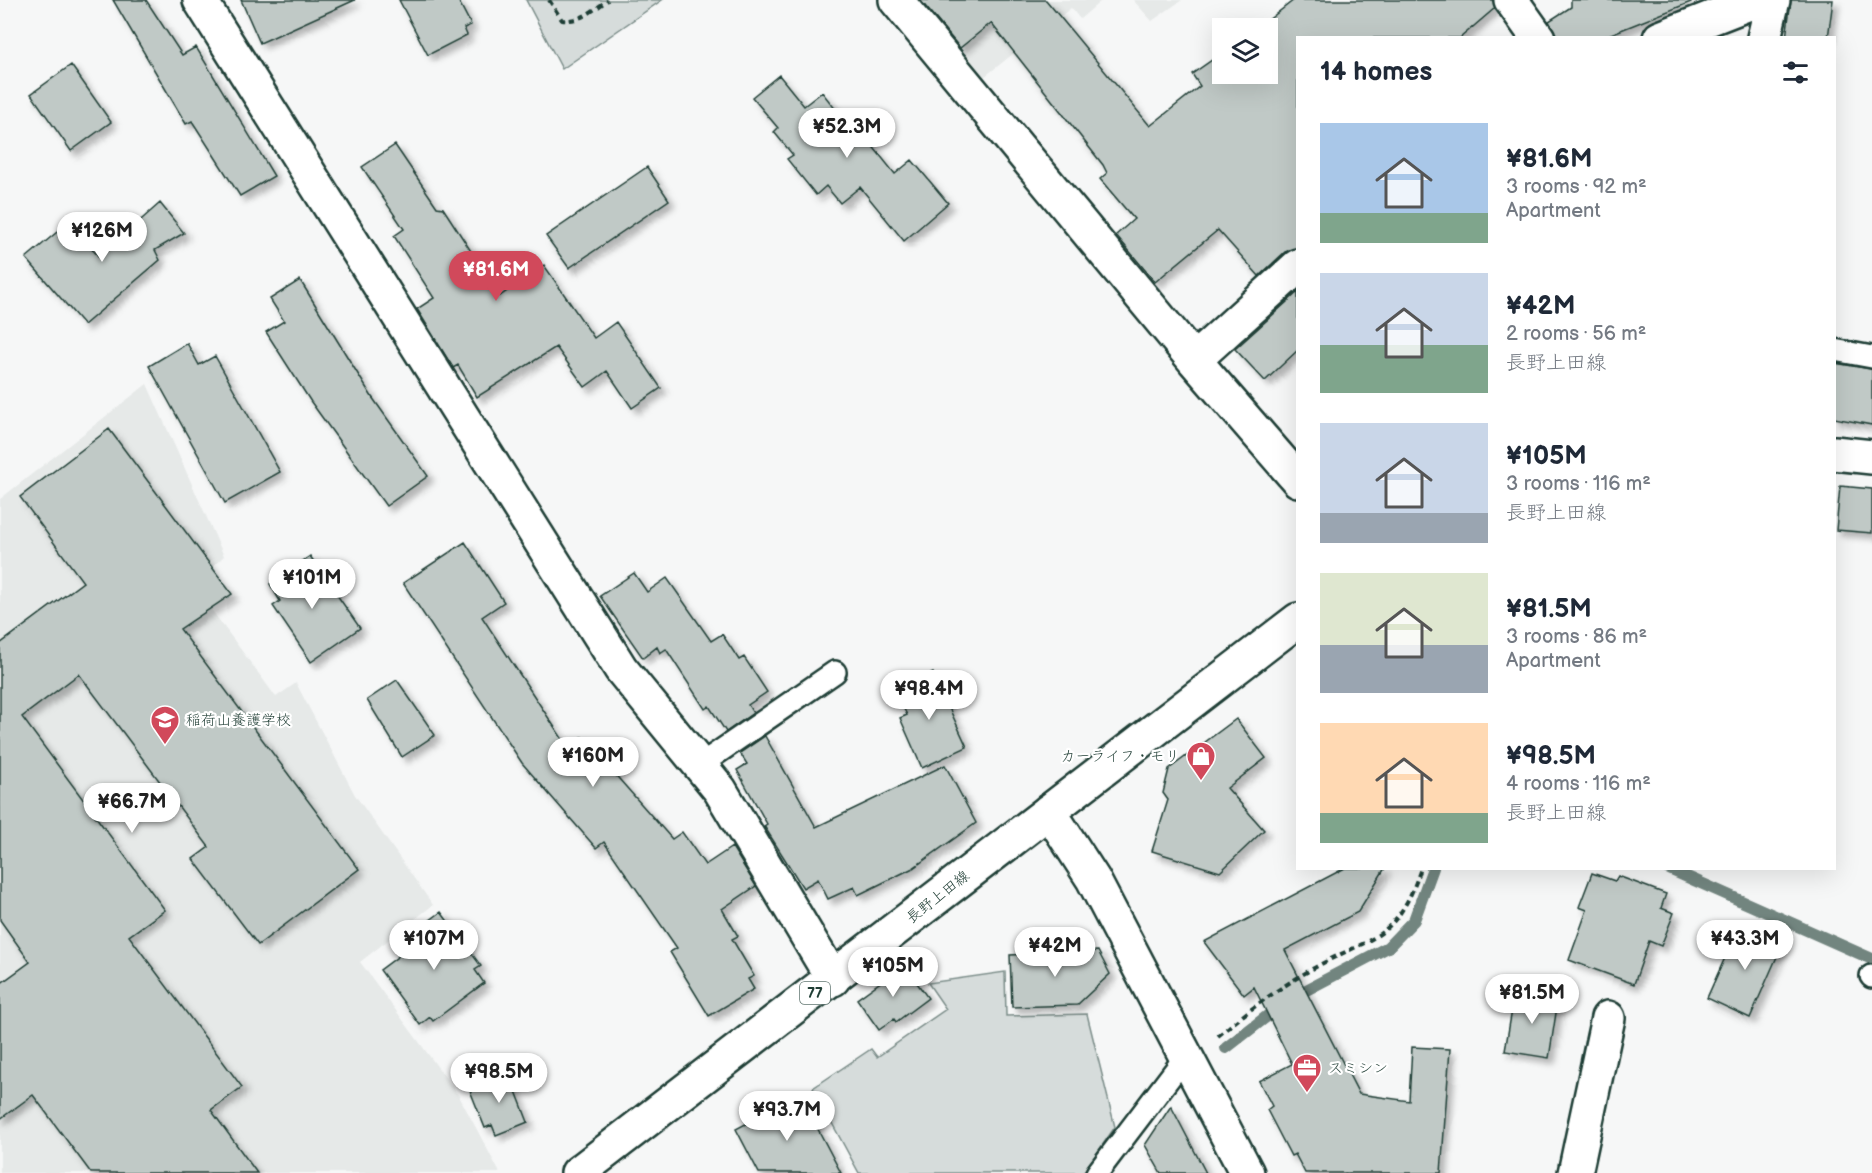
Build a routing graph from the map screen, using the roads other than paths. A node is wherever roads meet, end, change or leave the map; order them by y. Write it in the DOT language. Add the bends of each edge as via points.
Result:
graph roads {
  1 [pos="200,0"];
  2 [pos="896,0"];
  3 [pos="1511,0"];
  4 [pos="1757,0"];
  5 [pos="1773,0"];
  6 [pos="1537,36"];
  7 [pos="1665,36"];
  8 [pos="1764,36"];
  9 [pos="1296,268"];
  10 [pos="1836,350"];
  11 [pos="1872,357"];
  12 [pos="1194,360"];
  13 [pos="1836,453"];
  14 [pos="1872,457"];
  15 [pos="1296,478"];
  16 [pos="1296,622"];
  17 [pos="835,672"];
  18 [pos="700,765"];
  19 [pos="1049,811"];
  20 [pos="833,979"];
  21 [pos="1608,1018"];
  22 [pos="1186,1056"];
  23 [pos="579,1173"];
  24 [pos="1097,1173"];
  25 [pos="1247,1173"];
  26 [pos="1575,1173"];
  1 -- 18 [label="street" via="621,669"];
  2 -- 12 [label="street"];
  3 -- 6 [label="street"];
  4 -- 7 [label="street"];
  5 -- 8 [label="street"];
  9 -- 12 [label="street"];
  10 -- 11 [label="lane"];
  12 -- 15 [label="street"];
  13 -- 14 [label="street"];
  16 -- 19 [label="street, 長野上田線 / 77"];
  17 -- 18 [label="lane"];
  18 -- 20 [label="street" via="720,790"];
  19 -- 20 [label="street, 長野上田線 / 77"];
  19 -- 22 [label="street" via="1093,879"];
  20 -- 23 [label="street, 長野上田線 / 77"];
  21 -- 26 [label="street"];
  22 -- 24 [label="lane"];
  22 -- 25 [label="street"];
}
